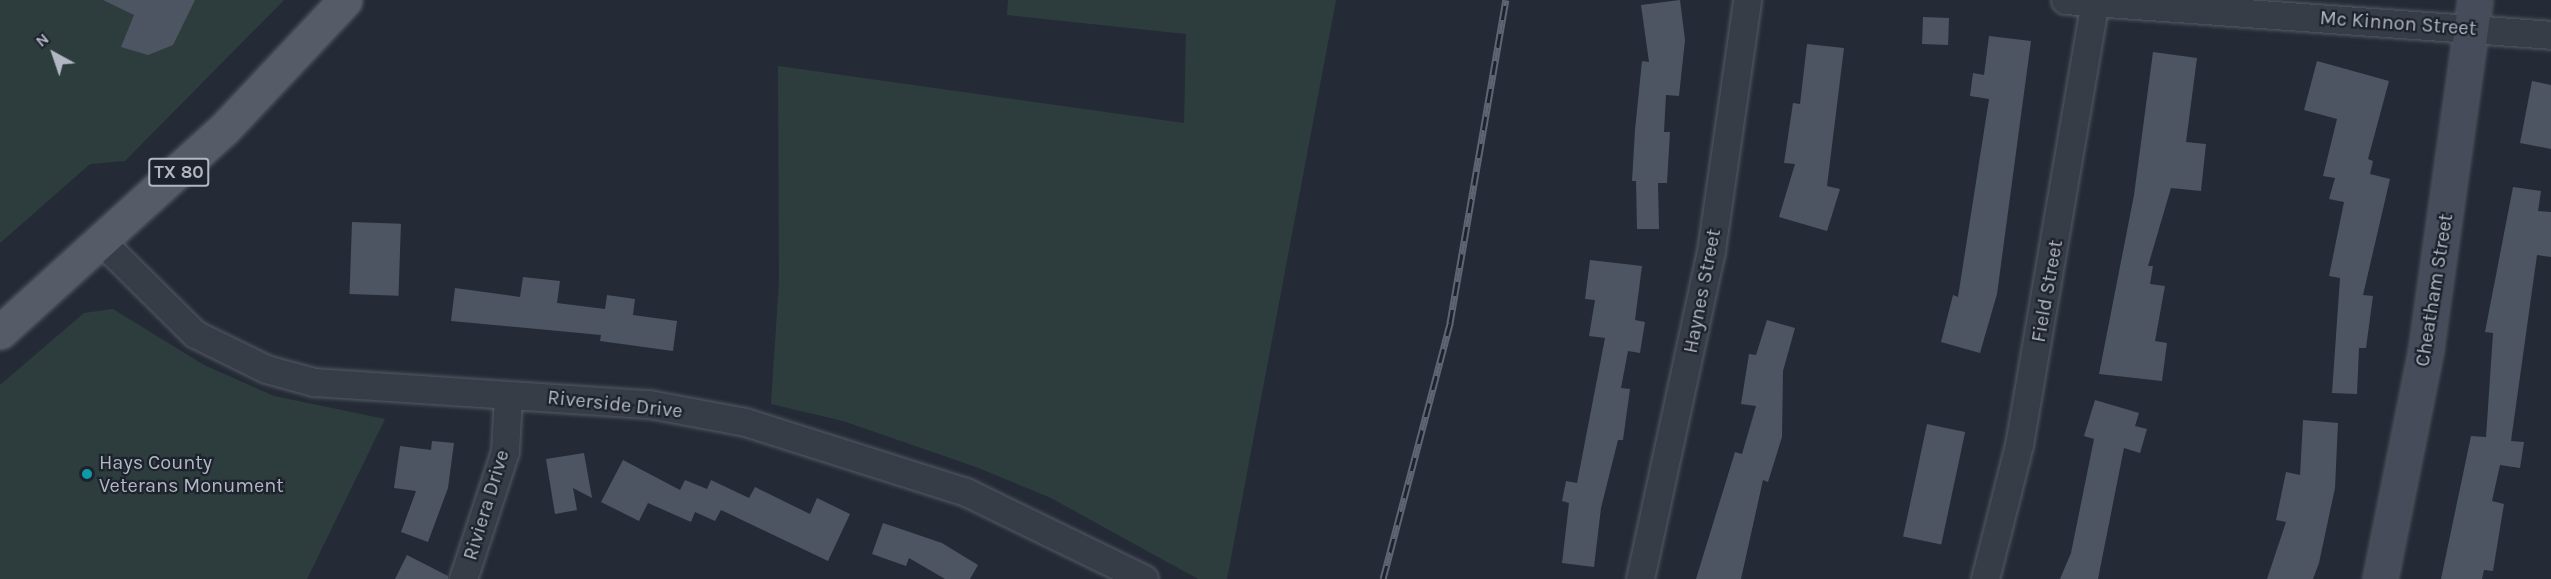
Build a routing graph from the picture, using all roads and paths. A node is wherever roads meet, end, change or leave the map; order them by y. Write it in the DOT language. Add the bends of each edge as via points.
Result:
graph roads {
  1 [pos="345,0"];
  2 [pos="1747,0"];
  3 [pos="2065,0"];
  4 [pos="2095,2"];
  5 [pos="2474,14"];
  6 [pos="2551,35"];
  7 [pos="102,243"];
  8 [pos="0,332"];
  9 [pos="508,395"];
  10 [pos="463,579"];
  11 [pos="1144,579"];
  12 [pos="1640,579"];
  13 [pos="1985,579"];
  14 [pos="2380,579"];
  1 -- 7 [label="main road, TX 80" via="271,83"];
  2 -- 12 [label="street, Haynes Street" via="1711,251"];
  3 -- 4 [label="street, Mc Kinnon Street"];
  4 -- 5 [label="street, Mc Kinnon Street"];
  4 -- 13 [label="street, Field Street" via="2019,445"];
  5 -- 6 [label="street, Mc Kinnon Street"];
  5 -- 14 [label="street, Cheatham Street" via="2426,348"];
  7 -- 8 [label="main road, TX 80"];
  7 -- 9 [label="street, Riverside Drive" via="195,334 266,369 314,382"];
  9 -- 10 [label="street, Riviera Drive" via="505,451"];
  9 -- 11 [label="street, Riverside Drive" via="650,404 745,422 966,492"];
}
